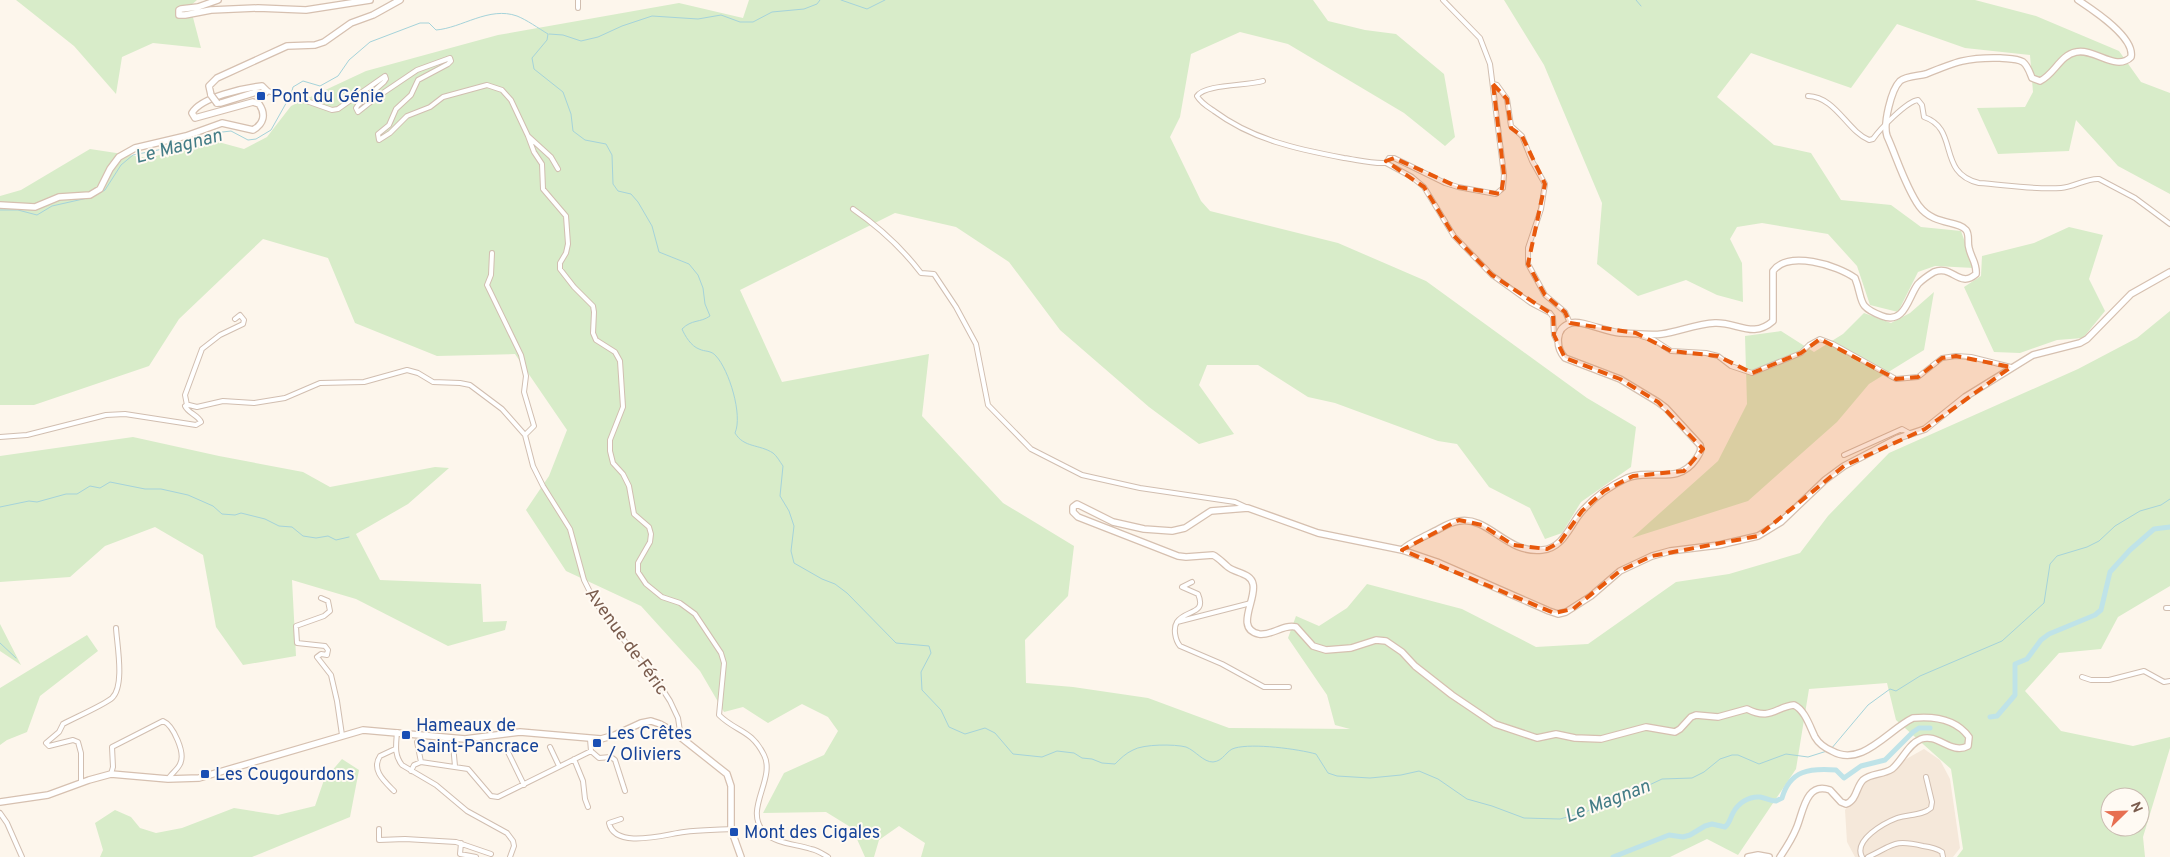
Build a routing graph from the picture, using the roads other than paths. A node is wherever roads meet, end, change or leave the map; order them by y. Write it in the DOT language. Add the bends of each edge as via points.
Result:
graph roads {
  1 [pos="218,0"];
  2 [pos="370,0"];
  3 [pos="400,0"];
  4 [pos="578,0"];
  5 [pos="1443,0"];
  6 [pos="2078,0"];
  7 [pos="578,8"];
  8 [pos="1263,81"];
  9 [pos="1493,84"];
  10 [pos="267,91"];
  11 [pos="1808,96"];
  12 [pos="1885,127"];
  13 [pos="528,136"];
  14 [pos="1386,163"];
  15 [pos="558,169"];
  16 [pos="0,204"];
  17 [pos="853,209"];
  18 [pos="2170,224"];
  19 [pos="492,253"];
  20 [pos="2170,272"];
  21 [pos="235,319"];
  22 [pos="1570,323"];
  23 [pos="1636,333"];
  24 [pos="1558,342"];
  25 [pos="2011,367"];
  26 [pos="187,405"];
  27 [pos="1911,434"];
  28 [pos="525,435"];
  29 [pos="0,437"];
  30 [pos="1844,454"];
  31 [pos="1248,508"];
  32 [pos="1402,550"];
  33 [pos="1192,582"];
  34 [pos="321,598"];
  35 [pos="1251,603"];
  36 [pos="1177,622"];
  37 [pos="116,628"];
  38 [pos="2082,677"];
  39 [pos="2170,681"];
  40 [pos="1289,687"];
  41 [pos="397,732"];
  42 [pos="342,735"];
  43 [pos="681,738"];
  44 [pos="590,739"];
  45 [pos="417,742"];
  46 [pos="453,746"];
  47 [pos="505,746"];
  48 [pos="550,748"];
  49 [pos="395,749"];
  50 [pos="591,751"];
  51 [pos="574,759"];
  52 [pos="421,762"];
  53 [pos="455,766"];
  54 [pos="559,766"];
  55 [pos="411,771"];
  56 [pos="111,774"];
  57 [pos="1926,777"];
  58 [pos="168,779"];
  59 [pos="81,782"];
  60 [pos="524,784"];
  61 [pos="394,791"];
  62 [pos="625,791"];
  63 [pos="0,802"];
  64 [pos="588,807"];
  65 [pos="0,813"];
  66 [pos="621,819"];
  67 [pos="731,829"];
  68 [pos="379,830"];
  69 [pos="461,843"];
  70 [pos="491,854"];
  71 [pos="22,857"];
  72 [pos="476,857"];
  73 [pos="510,857"];
  74 [pos="741,857"];
  75 [pos="828,857"];
  76 [pos="1748,857"];
  77 [pos="1769,857"];
  78 [pos="1780,857"];
  79 [pos="1862,857"];
  80 [pos="1868,857"];
  81 [pos="1943,857"];
  1 -- 2 [label="street" via="181,9 179,15 258,8 306,10"];
  3 -- 10 [label="street, bridge" via="351,23 324,42 287,46 217,78 209,86 211,95 221,103"];
  4 -- 7 [label="street"];
  5 -- 9 [label="street" via="1480,38 1490,64"];
  6 -- 12 [label="street" via="2100,14 2130,46 2131,57 2127,61 2119,63 2096,54 2076,52 2040,81 2032,78 2026,65 2018,60 1981,58 1955,61 1901,80"];
  8 -- 14 [label="street" via="1204,90 1198,96 1240,129 1263,138 1310,152"];
  9 -- 14 [label="street" via="1504,175 1501,191 1493,194 1458,187 1394,158 1387,159"];
  9 -- 22 [label="street" via="1507,99 1511,126 1522,136 1545,184 1542,209 1528,248 1528,264 1545,295 1565,312"];
  10 -- 13 [label="street" via="332,110 385,76 384,82 358,105 356,111 360,112 417,70 448,58 451,61 448,64 418,80 411,95 396,109 378,138 382,140 407,116 430,107 440,98 488,85 506,95"];
  10 -- 16 [label="street" via="262,86 231,92 204,102 192,113 195,118 253,102 262,108 264,116 261,124 253,130 222,123 186,136 135,148 119,157 100,189 90,195 59,197 35,207"];
  11 -- 12 [label="street" via="1826,101 1867,140 1873,139"];
  12 -- 18 [label="street" via="1918,100 1924,118 1932,120 1941,130 1952,165 1968,180 2055,188 2099,179 2135,198"];
  12 -- 23 [label="street" via="1919,206 1938,221 1966,230 1968,247 1977,267 1976,274 1970,279 1936,271 1918,284 1901,314 1886,318 1865,309 1855,278 1848,274 1809,261 1784,262 1773,272 1771,279 1774,316 1769,324 1755,330 1715,323 1660,334"];
  13 -- 15 [label="street" via="551,157"];
  13 -- 75 [label="street" via="542,164 543,188 562,209 568,223 568,244 560,270 593,306 596,340 615,352 620,361 623,408 610,440 610,451 613,463 629,486 634,514 649,526 652,534 638,563 638,572 646,584 662,597 680,603 695,614 721,654 724,663 719,715 756,742 765,757 768,771 757,820 763,832 775,840 814,849"];
  14 -- 24 [label="street" via="1412,177 1424,188 1454,236 1492,275 1550,313"];
  17 -- 31 [label="street" via="883,232 921,273 934,274 976,344 988,405 1031,449 1082,474 1140,488 1234,502"];
  19 -- 28 [label="street" via="491,275 487,284 521,355 526,376 524,392 534,426"];
  20 -- 25 [label="street" via="2131,294 2087,339 2033,355"];
  21 -- 26 [label="street" via="240,315 243,324 202,349 185,395"];
  22 -- 23 [label="street"];
  22 -- 24 [label="street" via="1560,333"];
  23 -- 25 [label="street" via="1671,351 1718,356 1731,366 1752,373 1801,353 1820,340 1896,378 1918,377 1942,358 1956,356"];
  24 -- 32 [label="street" via="1559,352 1565,358 1620,379 1666,408 1700,445 1701,452 1684,471 1633,476 1609,487 1582,511 1560,542 1546,549 1514,546 1482,525 1459,520"];
  25 -- 27 [label="street" via="1925,428"];
  26 -- 28 [label="street, Avenue de Féric" via="198,407 223,402 278,400 320,382 364,382 407,370 434,382 470,385 502,409"];
  26 -- 29 [label="street" via="186,409 200,419 200,424 125,414 106,415 27,436"];
  27 -- 30 [label="street" via="1902,429"];
  27 -- 32 [label="street" via="1844,466 1824,480 1781,522 1758,536 1670,551 1639,561 1620,571 1591,596 1564,613 1549,612 1511,593"];
  28 -- 43 [label="street, Avenue de Féric" via="542,486 570,529 584,580 595,602 650,670 670,701 678,718"];
  31 -- 32 [label="street" via="1318,533"];
  31 -- 35 [label="street" via="1206,512 1185,528 1175,530 1144,529 1113,522 1079,504 1072,509 1078,517 1186,558 1214,555 1227,567 1250,578 1253,582"];
  33 -- 36 [label="street" via="1182,587 1198,594 1199,608"];
  34 -- 42 [label="street" via="328,601 330,611 296,626 296,639 298,643 325,646 328,650 327,654 317,657 331,675"];
  35 -- 36 [label="street"];
  35 -- 78 [label="street" via="1247,619 1252,632 1262,634 1296,626 1314,646 1326,650 1386,641 1452,695 1495,724 1537,738 1564,734 1574,738 1601,739 1641,728 1675,732 1696,715 1718,717 1747,708 1761,714 1772,713 1794,706 1802,712 1818,742 1838,755 1864,751 1913,718 1948,720 1965,732 1970,741 1967,747 1951,748 1933,739 1922,739 1893,768 1861,782 1854,798 1846,804 1830,790 1815,791 1806,800 1796,828"];
  36 -- 40 [label="street" via="1176,639 1180,646 1264,687"];
  37 -- 59 [label="street" via="119,673 112,698 63,724 46,744 78,742"];
  38 -- 39 [label="street" via="2109,680 2144,671 2164,682"];
  41 -- 42 [label="street" via="370,729"];
  41 -- 44 [label="street" via="473,739 520,732"];
  41 -- 49 [label="street"];
  42 -- 58 [label="street" via="216,774"];
  43 -- 44 [label="street" via="651,721 608,738"];
  43 -- 67 [label="street" via="729,777"];
  44 -- 50 [label="street"];
  45 -- 52 [label="street"];
  46 -- 53 [label="street"];
  47 -- 60 [label="street"];
  48 -- 54 [label="street"];
  49 -- 55 [label="street" via="398,760"];
  49 -- 61 [label="street" via="380,756 376,764 379,774"];
  50 -- 51 [label="street"];
  50 -- 62 [label="street" via="599,758 615,760"];
  51 -- 54 [label="street"];
  51 -- 64 [label="street"];
  52 -- 53 [label="street"];
  52 -- 55 [label="street" via="414,764"];
  53 -- 60 [label="street" via="468,768 494,798"];
  54 -- 60 [label="street"];
  55 -- 73 [label="street" via="436,785 467,811 507,833 514,846"];
  56 -- 58 [label="street"];
  56 -- 58 [label="street" via="112,747 163,721 171,729 182,758"];
  56 -- 59 [label="street"];
  57 -- 79 [label="street" via="1931,808 1893,820 1872,834 1860,846"];
  59 -- 63 [label="street" via="48,795"];
  65 -- 71 [label="street"];
  66 -- 67 [label="street" via="609,824 610,830 636,839"];
  67 -- 74 [label="street"];
  68 -- 69 [label="street" via="379,840"];
  69 -- 70 [label="street"];
  69 -- 72 [label="street" via="460,854"];
  76 -- 77 [label="street"];
  80 -- 81 [label="street" via="1898,842 1936,848"];
}
